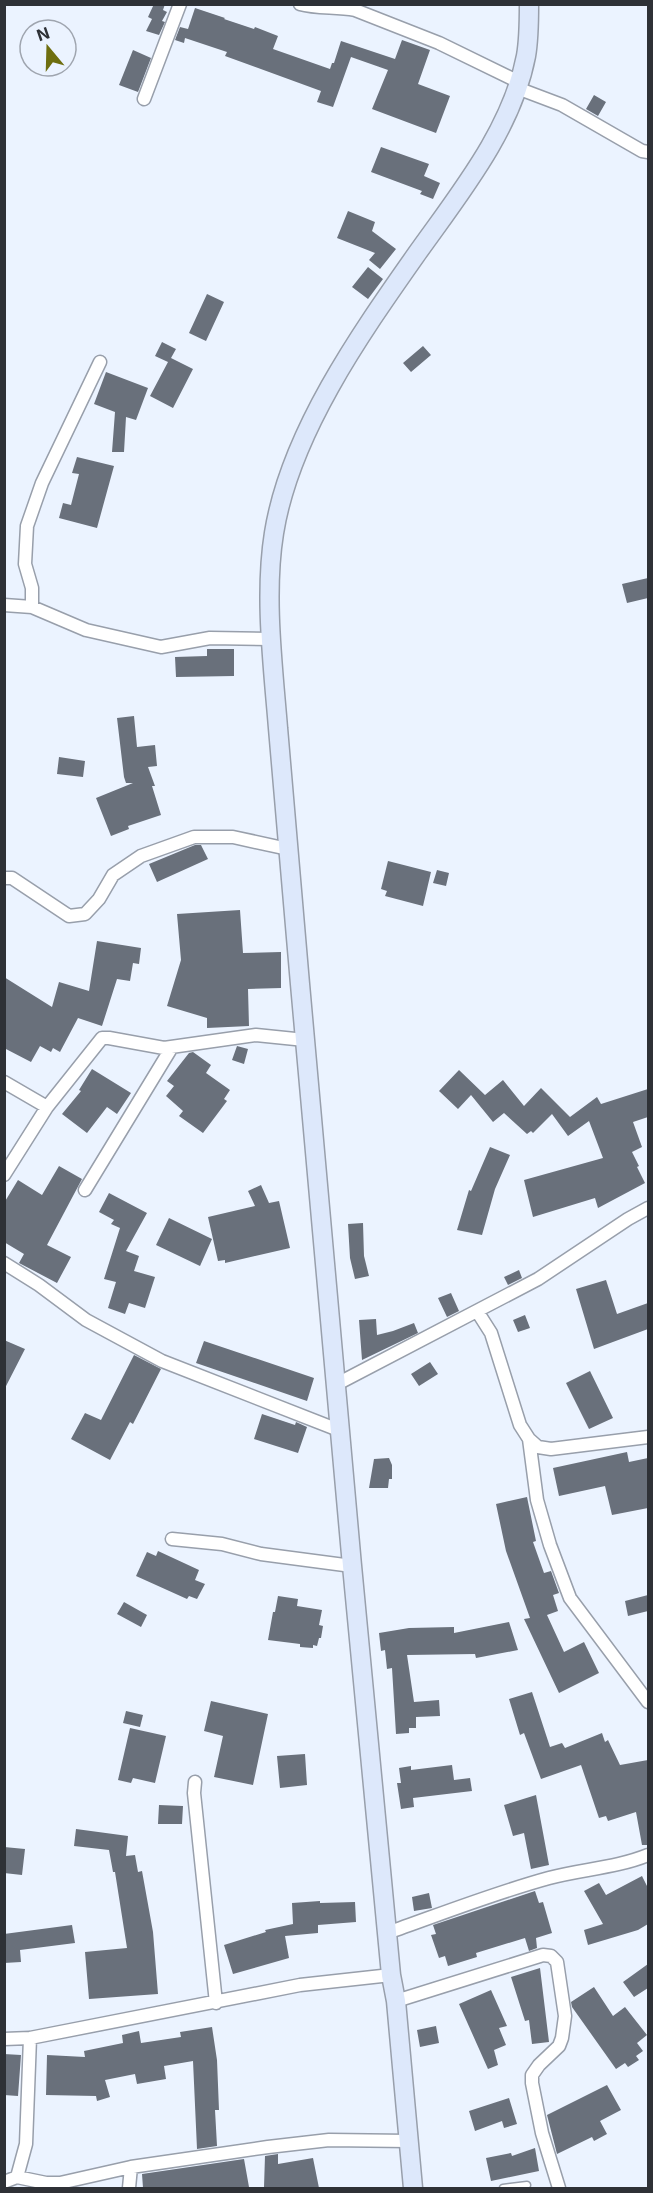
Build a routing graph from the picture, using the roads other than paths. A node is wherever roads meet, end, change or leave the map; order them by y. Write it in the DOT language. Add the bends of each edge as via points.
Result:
graph roads {
  1 [pos="180,4"];
  2 [pos="300,4"];
  3 [pos="529,4"];
  4 [pos="518,85"];
  5 [pos="144,99"];
  6 [pos="648,152"];
  7 [pos="100,362"];
  8 [pos="4,605"];
  9 [pos="32,607"];
  10 [pos="271,639"];
  11 [pos="288,849"];
  12 [pos="4,878"];
  13 [pos="305,1040"];
  14 [pos="172,1047"];
  15 [pos="4,1082"];
  16 [pos="46,1107"];
  17 [pos="4,1175"];
  18 [pos="86,1190"];
  19 [pos="648,1208"];
  20 [pos="4,1263"];
  21 [pos="477,1311"];
  22 [pos="337,1384"];
  23 [pos="341,1431"];
  24 [pos="648,1437"];
  25 [pos="529,1439"];
  26 [pos="172,1539"];
  27 [pos="352,1566"];
  28 [pos="648,1702"];
  29 [pos="195,1782"];
  30 [pos="648,1855"];
  31 [pos="387,1933"];
  32 [pos="391,1975"];
  33 [pos="396,2001"];
  34 [pos="216,2003"];
  35 [pos="30,2038"];
  36 [pos="4,2039"];
  37 [pos="409,2141"];
  38 [pos="131,2168"];
  39 [pos="17,2176"];
  40 [pos="4,2182"];
  41 [pos="527,2185"];
  42 [pos="129,2188"];
  43 [pos="413,2188"];
  44 [pos="503,2188"];
  45 [pos="559,2188"];
  1 -- 5 [label="street"];
  2 -- 4 [label="street" via="355,10 439,43"];
  3 -- 4 [label="main road" via="526,55"];
  4 -- 6 [label="street"];
  4 -- 10 [label="main road" via="473,175 342,364 296,459 283,494 274,537"];
  7 -- 9 [label="street" via="42,483 27,526 25,564 32,588"];
  8 -- 9 [label="street"];
  9 -- 10 [label="street" via="86,630 161,647 210,638"];
  10 -- 11 [label="main road"];
  11 -- 12 [label="street" via="233,837 194,837 141,856 113,875 99,899 84,914 69,916 12,878"];
  11 -- 13 [label="main road"];
  13 -- 14 [label="street" via="256,1035"];
  13 -- 22 [label="main road"];
  14 -- 16 [label="street" via="102,1038"];
  14 -- 18 [label="street"];
  15 -- 16 [label="street"];
  16 -- 17 [label="street"];
  19 -- 21 [label="street" via="538,1279"];
  20 -- 23 [label="street" via="86,1320 162,1361"];
  21 -- 22 [label="street"];
  21 -- 25 [label="street" via="492,1333 520,1425"];
  22 -- 23 [label="main road"];
  23 -- 27 [label="main road"];
  24 -- 25 [label="street" via="551,1449 537,1447"];
  25 -- 28 [label="street" via="537,1500 570,1598"];
  26 -- 27 [label="street"];
  27 -- 31 [label="main road"];
  29 -- 34 [label="street"];
  30 -- 31 [label="street" via="522,1886"];
  31 -- 32 [label="main road"];
  32 -- 33 [label="main road"];
  32 -- 34 [label="street" via="300,1985"];
  33 -- 37 [label="main road"];
  33 -- 45 [label="street" via="543,1954 557,1962 565,2016 562,2038 532,2075 532,2084"];
  34 -- 35 [label="street"];
  35 -- 36 [label="street"];
  35 -- 39 [label="street" via="26,2144"];
  37 -- 38 [label="street" via="328,2140"];
  37 -- 43 [label="main road"];
  38 -- 39 [label="street" via="46,2183"];
  38 -- 42 [label="street"];
  39 -- 40 [label="street"];
  41 -- 44 [label="lane"];
}
